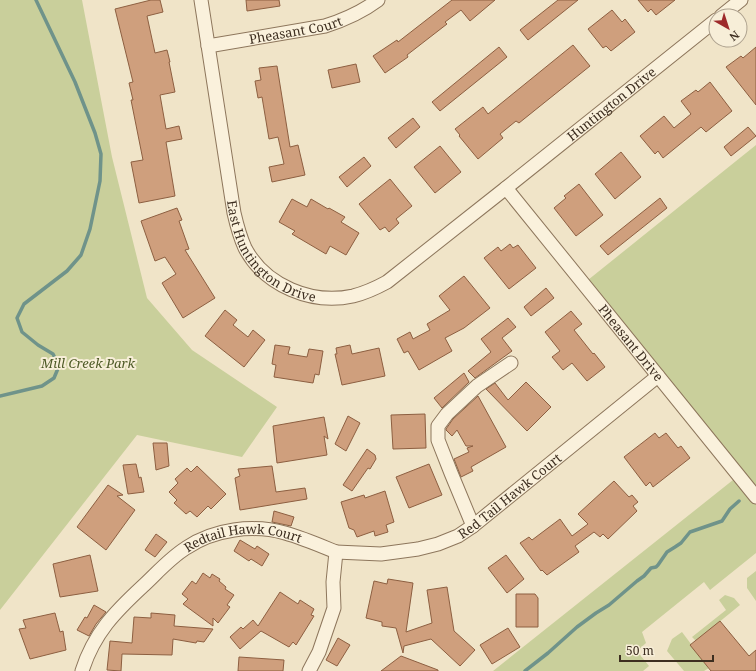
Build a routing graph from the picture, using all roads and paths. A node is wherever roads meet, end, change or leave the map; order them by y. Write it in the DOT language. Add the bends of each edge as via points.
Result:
graph roads {
  1 [pos="201,0"];
  2 [pos="378,0"];
  3 [pos="741,0"];
  4 [pos="731,8"];
  5 [pos="708,26"];
  6 [pos="208,46"];
  7 [pos="506,188"];
  8 [pos="511,363"];
  9 [pos="658,376"];
  10 [pos="756,497"];
  11 [pos="473,526"];
  12 [pos="336,552"];
  13 [pos="82,671"];
  14 [pos="309,671"];
  1 -- 6 [label="street, East Huntington Drive"];
  2 -- 6 [label="street, Pheasant Court" via="360,12 325,26"];
  3 -- 4 [label="street"];
  5 -- 7 [label="street, Huntington Drive"];
  6 -- 7 [label="street, East Huntington Drive" via="238,230 245,248 264,272 298,293 330,298 361,294 379,286"];
  7 -- 9 [label="street, Pheasant Drive"];
  8 -- 11 [label="street" via="476,386 438,426 438,440"];
  9 -- 10 [label="street, Pheasant Drive"];
  9 -- 11 [label="street, Red Tail Hawk Court"];
  11 -- 12 [label="street, Red Tail Hawk Court" via="458,536 418,549 381,554"];
  12 -- 13 [label="street, Redtail Hawk Court" via="285,533 262,529 229,531 201,539 181,551 121,606 94,642"];
  12 -- 14 [label="street" via="334,608 319,652"];
}
